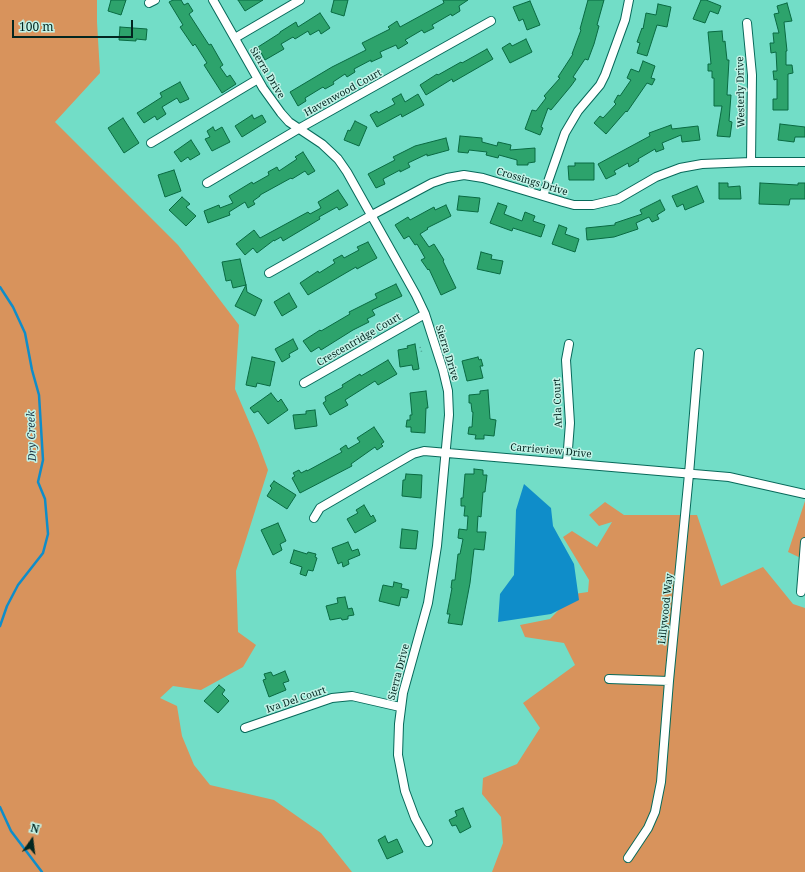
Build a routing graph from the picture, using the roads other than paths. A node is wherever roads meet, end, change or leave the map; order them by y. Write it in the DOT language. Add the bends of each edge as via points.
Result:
graph roads {
  1 [pos="213,0"];
  2 [pos="300,0"];
  3 [pos="629,0"];
  4 [pos="491,21"];
  5 [pos="747,22"];
  6 [pos="235,38"];
  7 [pos="258,79"];
  8 [pos="300,128"];
  9 [pos="151,143"];
  10 [pos="751,162"];
  11 [pos="805,162"];
  12 [pos="207,183"];
  13 [pos="543,196"];
  14 [pos="372,215"];
  15 [pos="269,273"];
  16 [pos="425,314"];
  17 [pos="569,344"];
  18 [pos="698,353"];
  19 [pos="304,383"];
  20 [pos="445,452"];
  21 [pos="567,462"];
  22 [pos="689,474"];
  23 [pos="805,494"];
  24 [pos="314,518"];
  25 [pos="805,542"];
  26 [pos="801,592"];
  27 [pos="609,679"];
  28 [pos="669,681"];
  29 [pos="400,707"];
  30 [pos="245,728"];
  31 [pos="428,842"];
  32 [pos="628,858"];
  1 -- 6 [label="street, Sierra Drive"];
  2 -- 6 [label="street"];
  3 -- 13 [label="street" via="608,70 600,85 568,127"];
  4 -- 8 [label="street, Havenwood Court"];
  5 -- 10 [label="street, Westerly Drive" via="752,75"];
  6 -- 7 [label="street, Sierra Drive"];
  7 -- 8 [label="street, Sierra Drive" via="281,114"];
  7 -- 9 [label="street"];
  8 -- 12 [label="street, Havenwood Court"];
  8 -- 14 [label="street, Sierra Drive" via="338,159"];
  10 -- 11 [label="street, Crossings Drive"];
  10 -- 13 [label="street, Crossings Drive" via="702,164 680,168 656,177 618,199 592,205 574,205"];
  13 -- 14 [label="street, Crossings Drive" via="464,175 432,183"];
  14 -- 15 [label="street, Crossings Drive"];
  14 -- 16 [label="street, Sierra Drive"];
  16 -- 19 [label="street, Crescentridge Court"];
  16 -- 20 [label="street, Sierra Drive" via="448,391 449,415"];
  17 -- 21 [label="street, Arla Court" via="566,360 570,423"];
  18 -- 22 [label="street, Lillywood Way"];
  20 -- 21 [label="street, Carrieview Drive"];
  20 -- 24 [label="street, Carrieview Drive" via="424,451 413,454 320,508"];
  20 -- 29 [label="street, Sierra Drive" via="437,546 429,597"];
  21 -- 22 [label="street, Carrieview Drive"];
  22 -- 23 [label="street, Carrieview Drive" via="729,477"];
  22 -- 28 [label="street, Lillywood Way"];
  25 -- 26 [label="street"];
  27 -- 28 [label="street"];
  28 -- 32 [label="street, Lillywood Way" via="661,782 655,812 648,828"];
  29 -- 30 [label="street, Iva Del Court" via="352,696 332,698"];
  29 -- 31 [label="street, Sierra Drive" via="398,755 405,791"];
}
